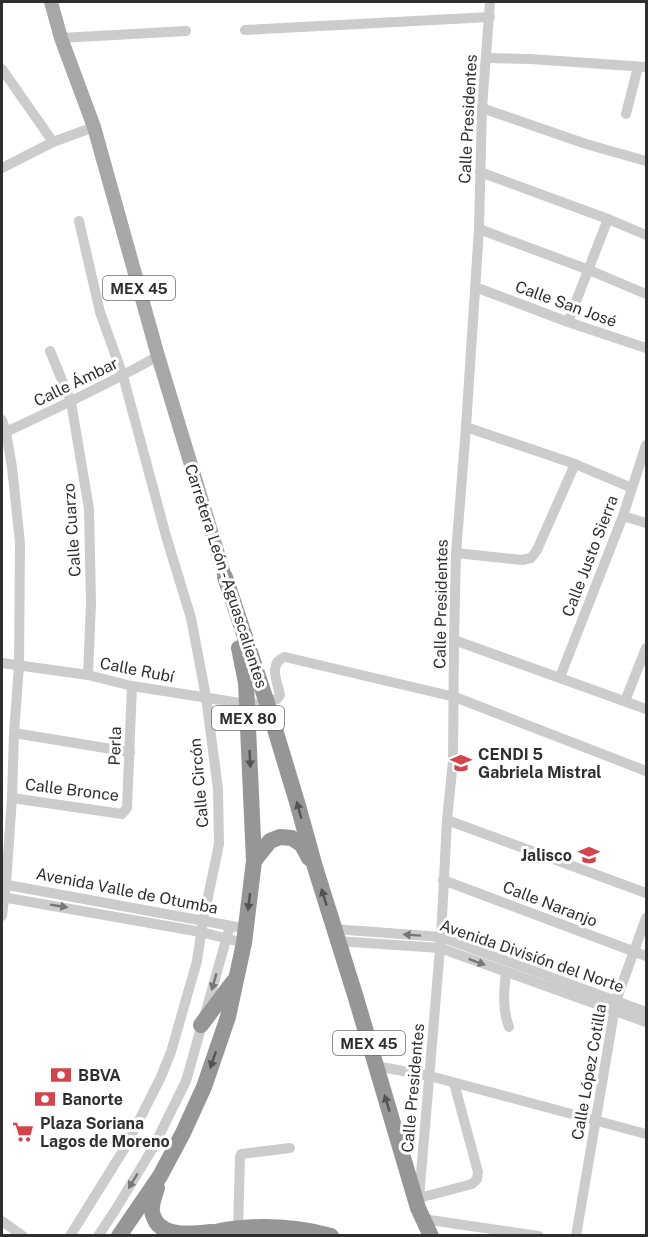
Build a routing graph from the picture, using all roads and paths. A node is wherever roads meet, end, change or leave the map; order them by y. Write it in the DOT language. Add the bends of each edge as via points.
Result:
graph roads {
  1 [pos="51,2"];
  2 [pos="490,2"];
  3 [pos="490,17"];
  4 [pos="245,30"];
  5 [pos="186,31"];
  6 [pos="61,38"];
  7 [pos="486,58"];
  8 [pos="642,67"];
  9 [pos="2,69"];
  10 [pos="482,108"];
  11 [pos="626,114"];
  12 [pos="94,127"];
  13 [pos="54,142"];
  14 [pos="646,162"];
  15 [pos="2,168"];
  16 [pos="480,172"];
  17 [pos="608,219"];
  18 [pos="79,221"];
  19 [pos="479,229"];
  20 [pos="646,235"];
  21 [pos="588,270"];
  22 [pos="475,287"];
  23 [pos="646,294"];
  24 [pos="568,322"];
  25 [pos="646,348"];
  26 [pos="50,351"];
  27 [pos="158,356"];
  28 [pos="123,376"];
  29 [pos="71,402"];
  30 [pos="2,420"];
  31 [pos="466,427"];
  32 [pos="6,432"];
  33 [pos="646,445"];
  34 [pos="575,464"];
  35 [pos="632,489"];
  36 [pos="623,516"];
  37 [pos="646,523"];
  38 [pos="456,553"];
  39 [pos="225,577"];
  40 [pos="454,640"];
  41 [pos="646,648"];
  42 [pos="2,663"];
  43 [pos="19,666"];
  44 [pos="88,675"];
  45 [pos="560,677"];
  46 [pos="132,686"];
  47 [pos="206,697"];
  48 [pos="454,697"];
  49 [pos="625,700"];
  50 [pos="267,703"];
  51 [pos="247,704"];
  52 [pos="646,709"];
  53 [pos="14,733"];
  54 [pos="130,752"];
  55 [pos="646,771"];
  56 [pos="12,798"];
  57 [pos="127,808"];
  58 [pos="447,820"];
  59 [pos="254,861"];
  60 [pos="315,867"];
  61 [pos="443,880"];
  62 [pos="4,884"];
  63 [pos="646,893"];
  64 [pos="3,897"];
  65 [pos="2,916"];
  66 [pos="646,918"];
  67 [pos="202,926"];
  68 [pos="240,933"];
  69 [pos="336,935"];
  70 [pos="227,939"];
  71 [pos="440,943"];
  72 [pos="634,951"];
  73 [pos="646,956"];
  74 [pos="506,972"];
  75 [pos="237,976"];
  76 [pos="615,1006"];
  77 [pos="646,1012"];
  78 [pos="646,1022"];
  79 [pos="201,1025"];
  80 [pos="509,1027"];
  81 [pos="376,1066"];
  82 [pos="430,1076"];
  83 [pos="454,1083"];
  84 [pos="595,1121"];
  85 [pos="646,1134"];
  86 [pos="290,1148"];
  87 [pos="160,1176"];
  88 [pos="420,1215"];
  89 [pos="2,1221"];
  90 [pos="238,1229"];
  91 [pos="206,1234"];
  92 [pos="24,1236"];
  93 [pos="70,1236"];
  94 [pos="98,1236"];
  95 [pos="119,1236"];
  96 [pos="331,1236"];
  97 [pos="431,1236"];
  98 [pos="539,1236"];
  99 [pos="576,1236"];
  1 -- 6 [label="main road, Carretera León - Aguascalientes / MEX 45"];
  2 -- 3 [label="street, Calle Presidentes"];
  3 -- 4 [label="street"];
  3 -- 7 [label="street, Calle Presidentes"];
  5 -- 6 [label="street"];
  6 -- 12 [label="main road, Carretera León - Aguascalientes / MEX 45"];
  7 -- 8 [label="street"];
  7 -- 10 [label="street, Calle Presidentes"];
  8 -- 11 [label="street"];
  9 -- 13 [label="street"];
  10 -- 14 [label="street"];
  10 -- 16 [label="street, Calle Presidentes"];
  12 -- 13 [label="street"];
  12 -- 27 [label="main road, Carretera León - Aguascalientes / MEX 45"];
  13 -- 15 [label="street"];
  16 -- 17 [label="street"];
  16 -- 19 [label="street, Calle Presidentes"];
  17 -- 20 [label="street"];
  17 -- 21 [label="street"];
  18 -- 28 [label="street, Calle Circón" via="100,312"];
  19 -- 21 [label="street"];
  19 -- 22 [label="street, Calle Presidentes"];
  21 -- 23 [label="street"];
  21 -- 24 [label="street"];
  22 -- 24 [label="street, Calle San José"];
  22 -- 31 [label="street, Calle Presidentes"];
  24 -- 25 [label="street, Calle San José"];
  26 -- 29 [label="street, Calle Cuarzo"];
  27 -- 28 [label="street, Calle Ámbar"];
  27 -- 39 [label="main road, Carretera León - Aguascalientes / MEX 45"];
  28 -- 29 [label="street, Calle Ámbar"];
  28 -- 47 [label="street, Calle Circón" via="190,618"];
  29 -- 32 [label="street, Calle Ámbar"];
  29 -- 44 [label="street, Calle Cuarzo" via="89,508"];
  30 -- 32 [label="street"];
  31 -- 34 [label="street"];
  31 -- 38 [label="street, Calle Presidentes"];
  32 -- 43 [label="street" via="20,543"];
  33 -- 35 [label="street, Calle Justo Sierra"];
  34 -- 35 [label="street"];
  34 -- 38 [label="street" via="531,558"];
  35 -- 36 [label="street, Calle Justo Sierra"];
  36 -- 37 [label="street"];
  36 -- 45 [label="street, Calle Justo Sierra"];
  38 -- 40 [label="street, Calle Presidentes"];
  39 -- 50 [label="highway, Carretera León - Aguascalientes / MEX 45"];
  39 -- 51 [label="highway, MEX 80"];
  40 -- 45 [label="street"];
  40 -- 48 [label="street, Calle Presidentes"];
  41 -- 49 [label="street"];
  42 -- 43 [label="street, Calle Rubí"];
  43 -- 44 [label="street, Calle Rubí"];
  43 -- 53 [label="street"];
  44 -- 46 [label="street, Calle Rubí"];
  45 -- 49 [label="street"];
  46 -- 47 [label="street, Calle Rubí"];
  46 -- 54 [label="street, Perla"];
  47 -- 51 [label="street, Calle Rubí"];
  47 -- 67 [label="street, Calle Circón" via="218,789 219,844"];
  48 -- 50 [label="street" via="285,657 276,663 280,695"];
  48 -- 55 [label="street"];
  48 -- 58 [label="street, Calle Presidentes"];
  49 -- 52 [label="street"];
  50 -- 51 [label="street, Calle Rubí"];
  60 -- 50 [label="highway, Carretera León - Aguascalientes / MEX 45, one-way"];
  51 -- 59 [label="highway, MEX 80, one-way"];
  53 -- 54 [label="street"];
  53 -- 56 [label="street"];
  54 -- 57 [label="street, Perla"];
  56 -- 57 [label="street, Calle Bronce" via="122,814"];
  56 -- 62 [label="street"];
  58 -- 61 [label="street, Calle Presidentes"];
  58 -- 63 [label="street"];
  59 -- 60 [label="highway" via="270,841 292,838"];
  59 -- 68 [label="highway, one-way"];
  69 -- 60 [label="highway, Carretera León - Aguascalientes / MEX 45, one-way"];
  61 -- 71 [label="street, Calle Presidentes"];
  61 -- 72 [label="street, Calle Naranjo"];
  62 -- 64 [label="street"];
  62 -- 67 [label="street, Avenida Valle de Otumba"];
  64 -- 65 [label="street"];
  64 -- 67 [label="street, Avenida Valle de Otumba, one-way"];
  66 -- 72 [label="street, Calle López Cotilla"];
  67 -- 68 [label="street, Avenida Valle de Otumba"];
  67 -- 70 [label="street, Avenida Valle de Otumba"];
  67 -- 93 [label="street, Calle Circón" via="198,961 160,1079 126,1146"];
  68 -- 70 [label="street, Avenida Valle de Otumba"];
  68 -- 70 [label="street"];
  68 -- 75 [label="highway"];
  69 -- 71 [label="street, Avenida División del Norte"];
  69 -- 81 [label="highway, Carretera León - Aguascalientes / MEX 45"];
  70 -- 79 [label="street, one-way"];
  71 -- 74 [label="street, Avenida División del Norte, one-way"];
  71 -- 76 [label="street, Avenida División del Norte"];
  71 -- 82 [label="street, Calle Presidentes"];
  72 -- 73 [label="street, Calle Naranjo"];
  72 -- 76 [label="street, Calle López Cotilla"];
  74 -- 76 [label="street, Avenida División del Norte"];
  74 -- 80 [label="street" via="503,1000"];
  75 -- 79 [label="highway"];
  75 -- 87 [label="highway, one-way" via="228,1017 204,1087"];
  76 -- 77 [label="street, Avenida División del Norte"];
  76 -- 78 [label="street, Avenida División del Norte"];
  76 -- 84 [label="street, Calle López Cotilla"];
  79 -- 94 [label="street, one-way" via="179,1096 153,1148"];
  81 -- 82 [label="street"];
  88 -- 81 [label="highway, Carretera León - Aguascalientes / MEX 45, one-way"];
  82 -- 83 [label="street"];
  82 -- 88 [label="street, Calle Presidentes"];
  83 -- 84 [label="street"];
  83 -- 88 [label="street" via="477,1179"];
  84 -- 85 [label="street"];
  84 -- 99 [label="street, Calle López Cotilla"];
  86 -- 90 [label="street" via="241,1154"];
  87 -- 91 [label="highway" via="152,1208 157,1224 173,1234"];
  87 -- 95 [label="highway"];
  88 -- 97 [label="highway, MEX 45"];
  88 -- 98 [label="street"];
  89 -- 92 [label="street"];
  90 -- 91 [label="highway"];
  90 -- 96 [label="highway" via="270,1227"];
}
